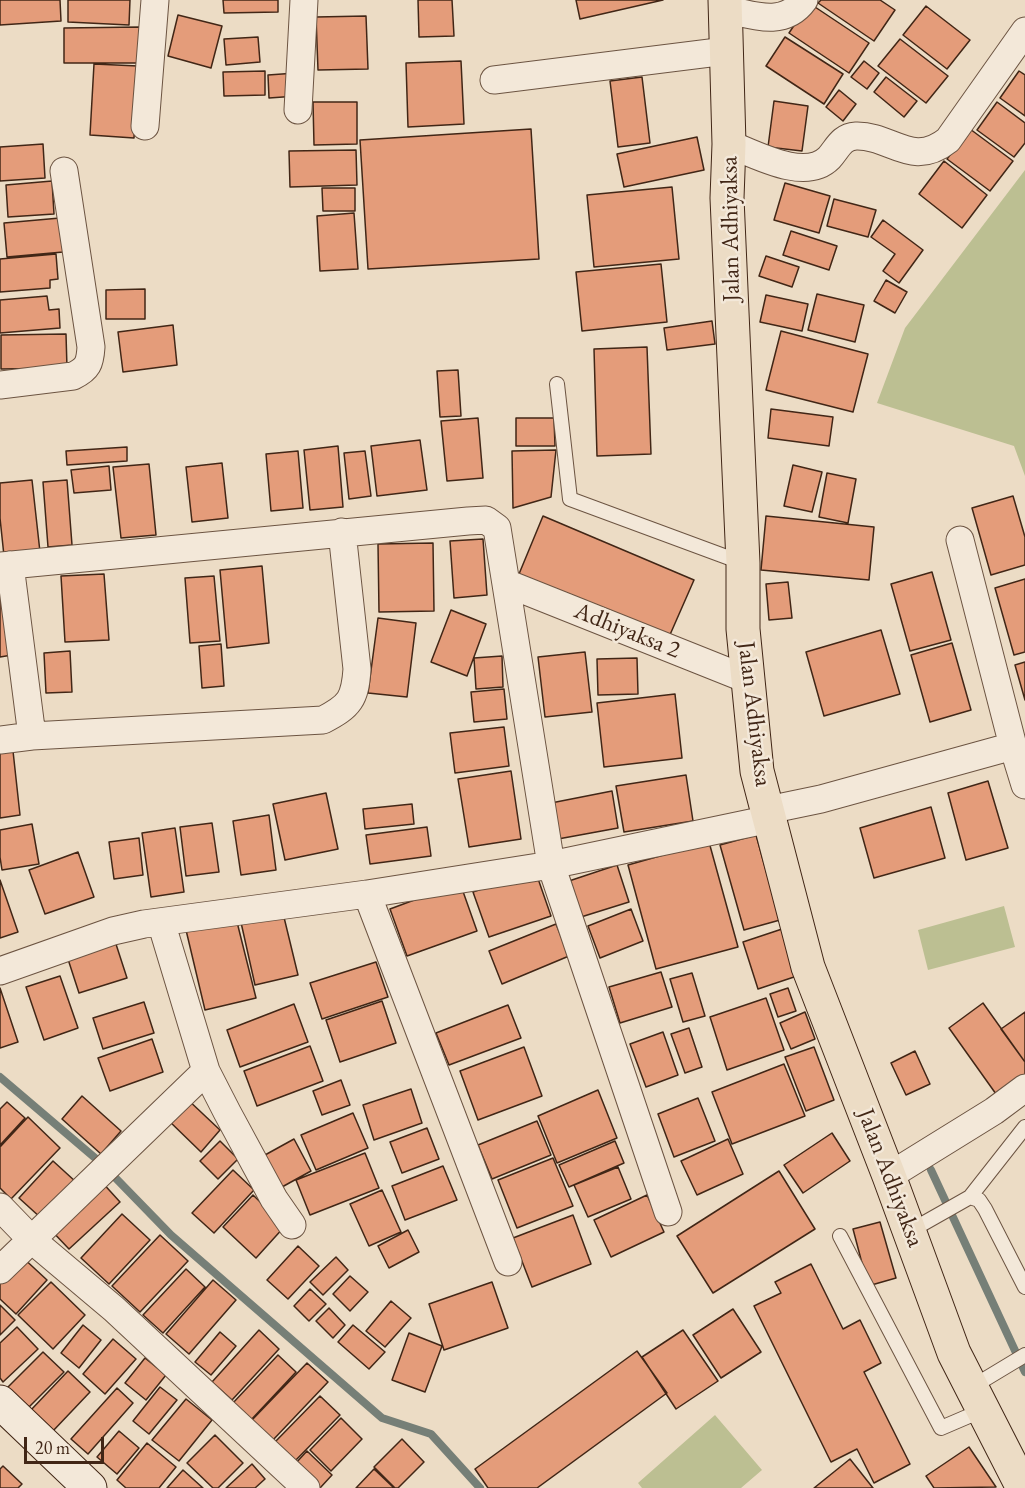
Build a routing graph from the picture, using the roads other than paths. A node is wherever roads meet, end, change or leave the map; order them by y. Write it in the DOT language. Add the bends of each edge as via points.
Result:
graph roads {
  1 [pos="155,0"];
  2 [pos="304,0"];
  3 [pos="804,0"];
  4 [pos="725,4"];
  5 [pos="1025,32"];
  6 [pos="726,51"];
  7 [pos="494,80"];
  8 [pos="298,111"];
  9 [pos="145,126"];
  10 [pos="729,144"];
  11 [pos="64,171"];
  12 [pos="558,384"];
  13 [pos="0,385"];
  14 [pos="342,532"];
  15 [pos="960,540"];
  16 [pos="743,563"];
  17 [pos="5,566"];
  18 [pos="506,583"];
  19 [pos="749,680"];
  20 [pos="32,736"];
  21 [pos="0,740"];
  22 [pos="1013,746"];
  23 [pos="1025,785"];
  24 [pos="769,815"];
  25 [pos="551,865"];
  26 [pos="367,894"];
  27 [pos="161,922"];
  28 [pos="0,971"];
  29 [pos="206,1071"];
  30 [pos="1025,1088"];
  31 [pos="1025,1127"];
  32 [pos="890,1176"];
  33 [pos="970,1197"];
  34 [pos="0,1208"];
  35 [pos="668,1212"];
  36 [pos="292,1226"];
  37 [pos="910,1231"];
  38 [pos="840,1236"];
  39 [pos="32,1240"];
  40 [pos="508,1262"];
  41 [pos="0,1270"];
  42 [pos="1025,1287"];
  43 [pos="1025,1355"];
  44 [pos="977,1398"];
  45 [pos="0,1402"];
  46 [pos="90,1488"];
  47 [pos="306,1488"];
  48 [pos="1023,1488"];
  1 -- 9 [label="street"];
  2 -- 8 [label="street"];
  3 -- 4 [label="street" via="795,10 766,18"];
  4 -- 6 [label="main road, Jalan Adhiyaksa"];
  5 -- 10 [label="street" via="939,148 904,151 856,136 846,138 829,158 809,168 779,163"];
  6 -- 7 [label="street"];
  6 -- 10 [label="main road, Jalan Adhiyaksa"];
  10 -- 16 [label="main road, Jalan Adhiyaksa" via="727,198"];
  11 -- 13 [label="street" via="91,347 90,362 74,376"];
  12 -- 16 [label="lane" via="570,499"];
  14 -- 17 [label="street"];
  14 -- 18 [label="street" via="486,520 497,528"];
  14 -- 20 [label="street" via="356,678 351,702 334,714 323,720"];
  15 -- 22 [label="street"];
  16 -- 19 [label="main road, Jalan Adhiyaksa" via="743,629"];
  17 -- 20 [label="street"];
  18 -- 19 [label="street, Adhiyaksa 2"];
  18 -- 25 [label="street"];
  19 -- 24 [label="main road, Jalan Adhiyaksa" via="757,771"];
  20 -- 21 [label="street"];
  22 -- 23 [label="street"];
  22 -- 24 [label="street"];
  24 -- 25 [label="street"];
  24 -- 32 [label="main road, Jalan Adhiyaksa" via="808,967"];
  25 -- 26 [label="street"];
  25 -- 35 [label="street"];
  26 -- 27 [label="street"];
  26 -- 40 [label="street"];
  27 -- 28 [label="street" via="113,931"];
  27 -- 29 [label="street"];
  29 -- 36 [label="street"];
  29 -- 39 [label="street"];
  30 -- 32 [label="street"];
  31 -- 33 [label="lane"];
  32 -- 37 [label="main road, Jalan Adhiyaksa"];
  33 -- 37 [label="lane"];
  33 -- 42 [label="lane" via="985,1209"];
  34 -- 39 [label="street"];
  37 -- 44 [label="main road, Jalan Adhiyaksa" via="954,1353"];
  38 -- 44 [label="lane" via="941,1428"];
  39 -- 41 [label="street"];
  39 -- 47 [label="street" via="114,1310"];
  43 -- 44 [label="lane"];
  44 -- 48 [label="main road, Jalan Adhiyaksa"];
  45 -- 46 [label="street"];
}
